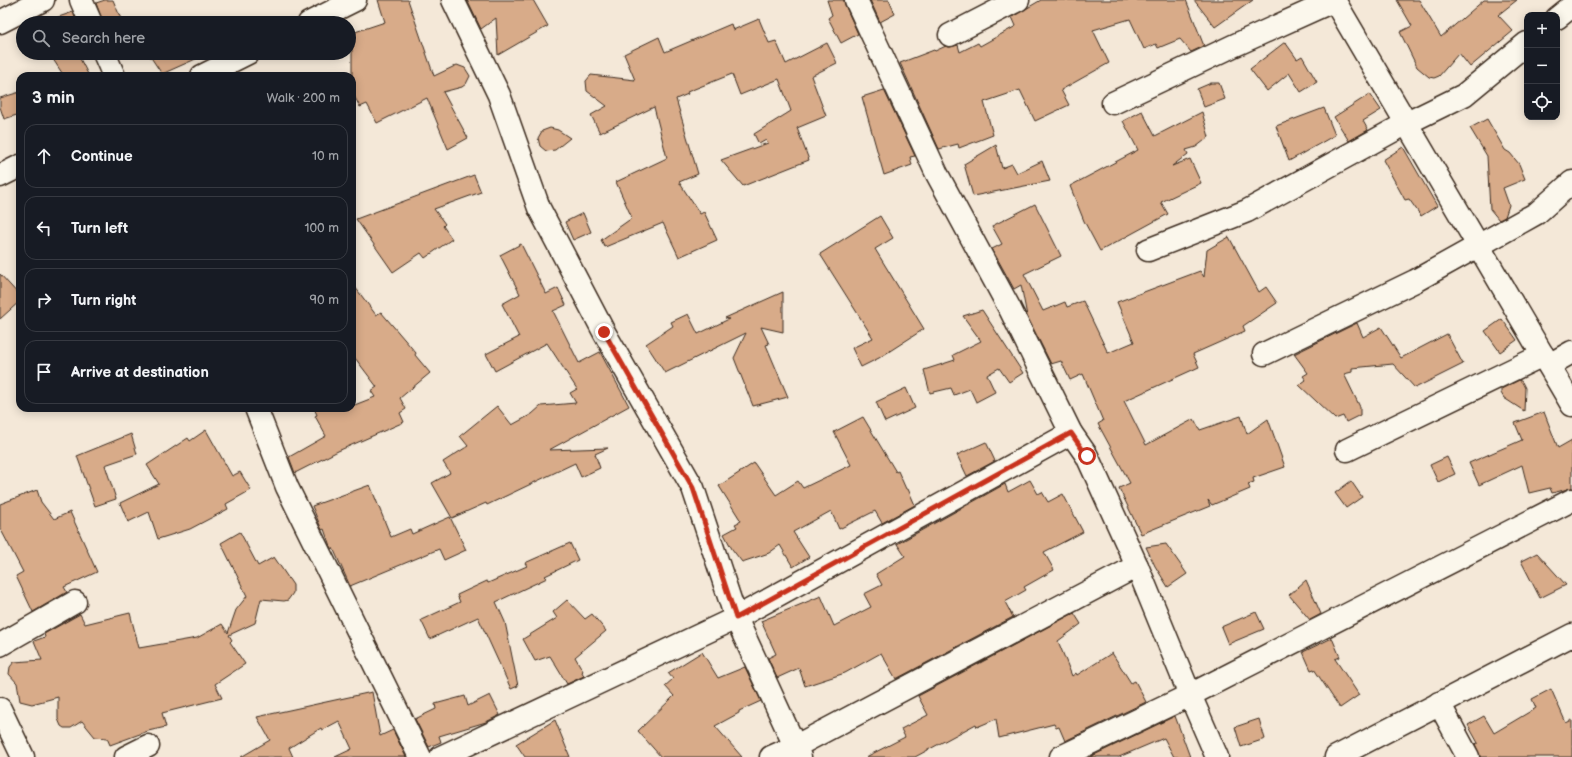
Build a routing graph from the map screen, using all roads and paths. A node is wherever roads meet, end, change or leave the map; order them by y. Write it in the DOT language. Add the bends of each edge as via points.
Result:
graph roads {
  1 [pos="43,0"];
  2 [pos="81,0"];
  3 [pos="355,0"];
  4 [pos="453,0"];
  5 [pos="856,0"];
  6 [pos="1018,0"];
  7 [pos="1334,0"];
  8 [pos="1572,6"];
  9 [pos="88,16"];
  10 [pos="323,16"];
  11 [pos="1560,16"];
  12 [pos="0,22"];
  13 [pos="950,35"];
  14 [pos="1524,45"];
  15 [pos="107,60"];
  16 [pos="234,60"];
  17 [pos="112,72"];
  18 [pos="210,72"];
  19 [pos="1113,103"];
  20 [pos="1407,123"];
  21 [pos="16,168"];
  22 [pos="0,176"];
  23 [pos="1572,182"];
  24 [pos="1478,245"];
  25 [pos="1148,250"];
  26 [pos="1572,352"];
  27 [pos="1264,354"];
  28 [pos="1546,360"];
  29 [pos="1572,405"];
  30 [pos="258,412"];
  31 [pos="1071,433"];
  32 [pos="1347,450"];
  33 [pos="1572,500"];
  34 [pos="1137,566"];
  35 [pos="75,602"];
  36 [pos="736,618"];
  37 [pos="1572,635"];
  38 [pos="0,645"];
  39 [pos="1190,695"];
  40 [pos="1439,702"];
  41 [pos="0,709"];
  42 [pos="148,746"];
  43 [pos="798,752"];
  44 [pos="23,757"];
  45 [pos="126,757"];
  46 [pos="420,757"];
  47 [pos="441,757"];
  48 [pos="771,757"];
  49 [pos="1061,757"];
  50 [pos="1217,757"];
  51 [pos="1336,757"];
  52 [pos="1468,757"];
  1 -- 12 [label="street"];
  2 -- 9 [label="street"];
  3 -- 10 [label="street"];
  4 -- 36 [label="street" via="499,95 539,208 604,332 693,488"];
  5 -- 31 [label="street" via="937,174 1010,309"];
  6 -- 13 [label="street"];
  7 -- 19 [label="street"];
  7 -- 20 [label="street"];
  8 -- 11 [label="street"];
  14 -- 20 [label="street" via="1464,95"];
  15 -- 17 [label="street"];
  16 -- 18 [label="street"];
  20 -- 24 [label="street"];
  20 -- 25 [label="street" via="1247,211"];
  21 -- 22 [label="street"];
  23 -- 24 [label="street" via="1537,213"];
  24 -- 27 [label="street" via="1387,295"];
  24 -- 28 [label="street"];
  26 -- 28 [label="street"];
  28 -- 29 [label="street"];
  28 -- 32 [label="street"];
  30 -- 46 [label="street" via="287,487"];
  31 -- 34 [label="street" via="1087,456"];
  31 -- 36 [label="street"];
  33 -- 39 [label="street"];
  34 -- 39 [label="street"];
  34 -- 43 [label="street"];
  35 -- 38 [label="street"];
  36 -- 43 [label="street"];
  36 -- 47 [label="street"];
  37 -- 40 [label="street"];
  39 -- 49 [label="street"];
  39 -- 50 [label="street"];
  40 -- 51 [label="street"];
  40 -- 52 [label="street"];
  41 -- 44 [label="street"];
  42 -- 45 [label="street"];
  43 -- 48 [label="street"];
}
